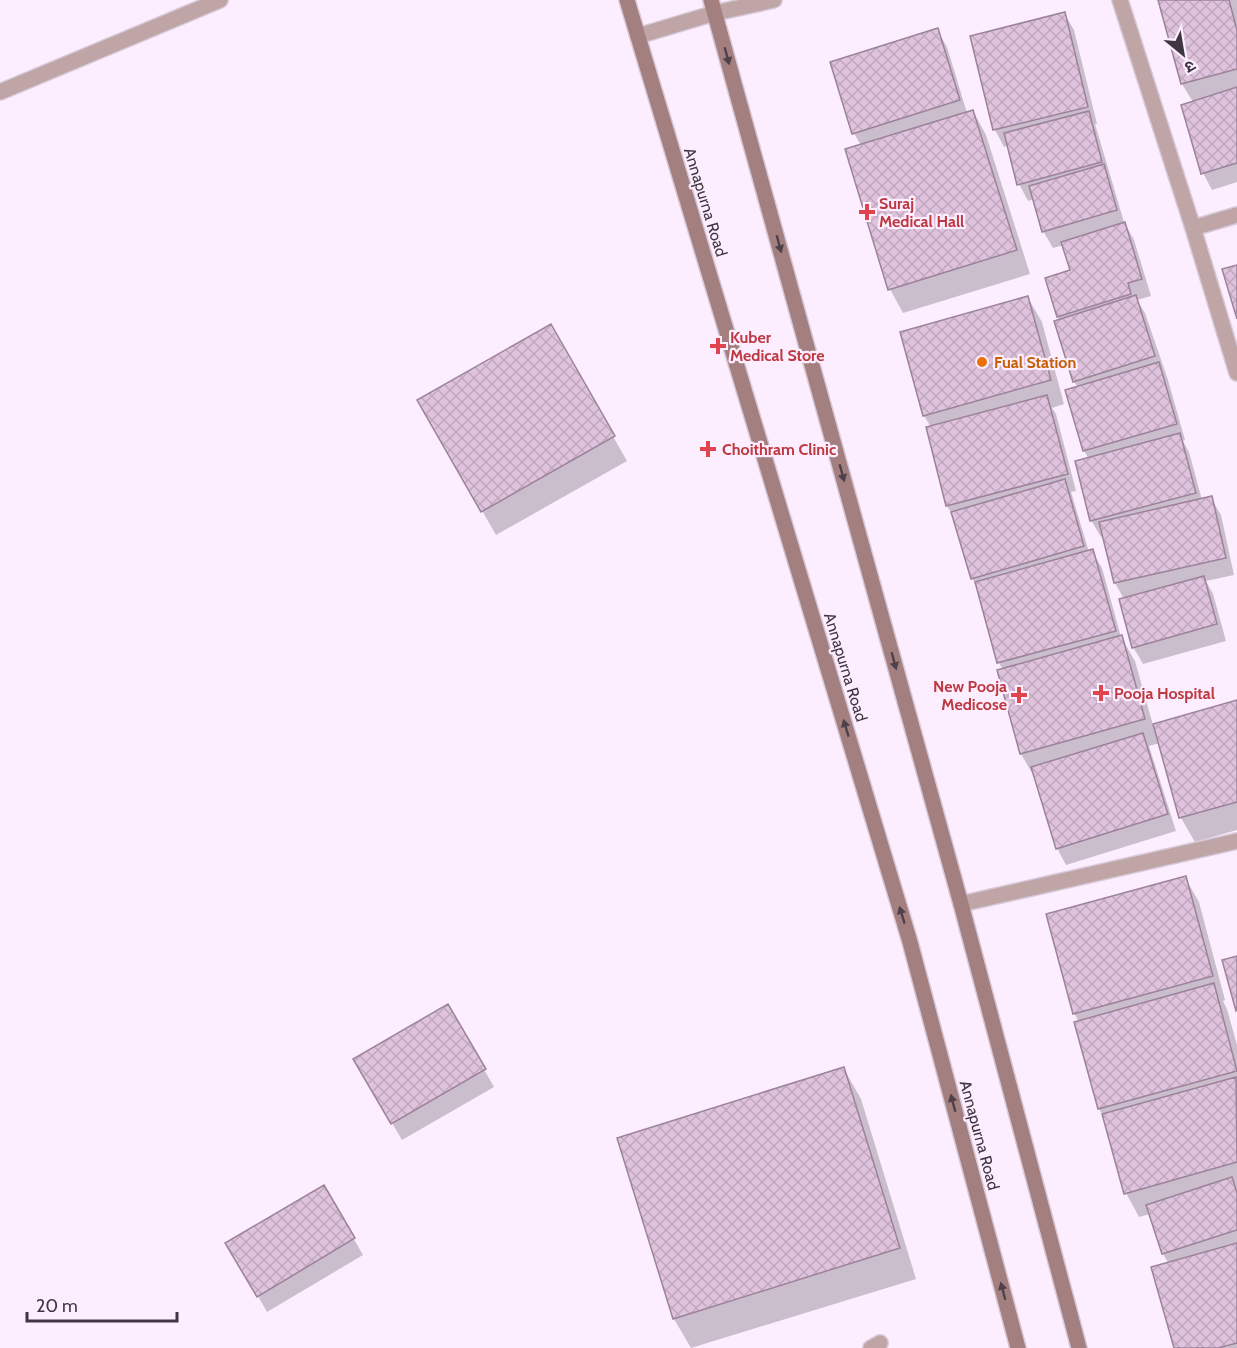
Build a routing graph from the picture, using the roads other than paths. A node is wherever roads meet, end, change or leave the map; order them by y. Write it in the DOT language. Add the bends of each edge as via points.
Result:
graph roads {
  1 [pos="220,0"];
  2 [pos="627,0"];
  3 [pos="774,0"];
  4 [pos="1120,0"];
  5 [pos="713,6"];
  6 [pos="638,36"];
  7 [pos="0,92"];
  8 [pos="1237,215"];
  9 [pos="1193,228"];
  10 [pos="1237,373"];
  11 [pos="1237,840"];
  12 [pos="961,904"];
  13 [pos="1018,1348"];
  14 [pos="1079,1348"];
  1 -- 7 [label="street"];
  2 -- 6 [label="main road, Annapurna Road"];
  3 -- 5 [label="street"];
  4 -- 9 [label="street"];
  5 -- 6 [label="street"];
  5 -- 12 [label="main road, one-way"];
  13 -- 6 [label="main road, Annapurna Road, one-way" via="910,942"];
  8 -- 9 [label="street"];
  9 -- 10 [label="street"];
  11 -- 12 [label="street"];
  12 -- 14 [label="main road"];
}
